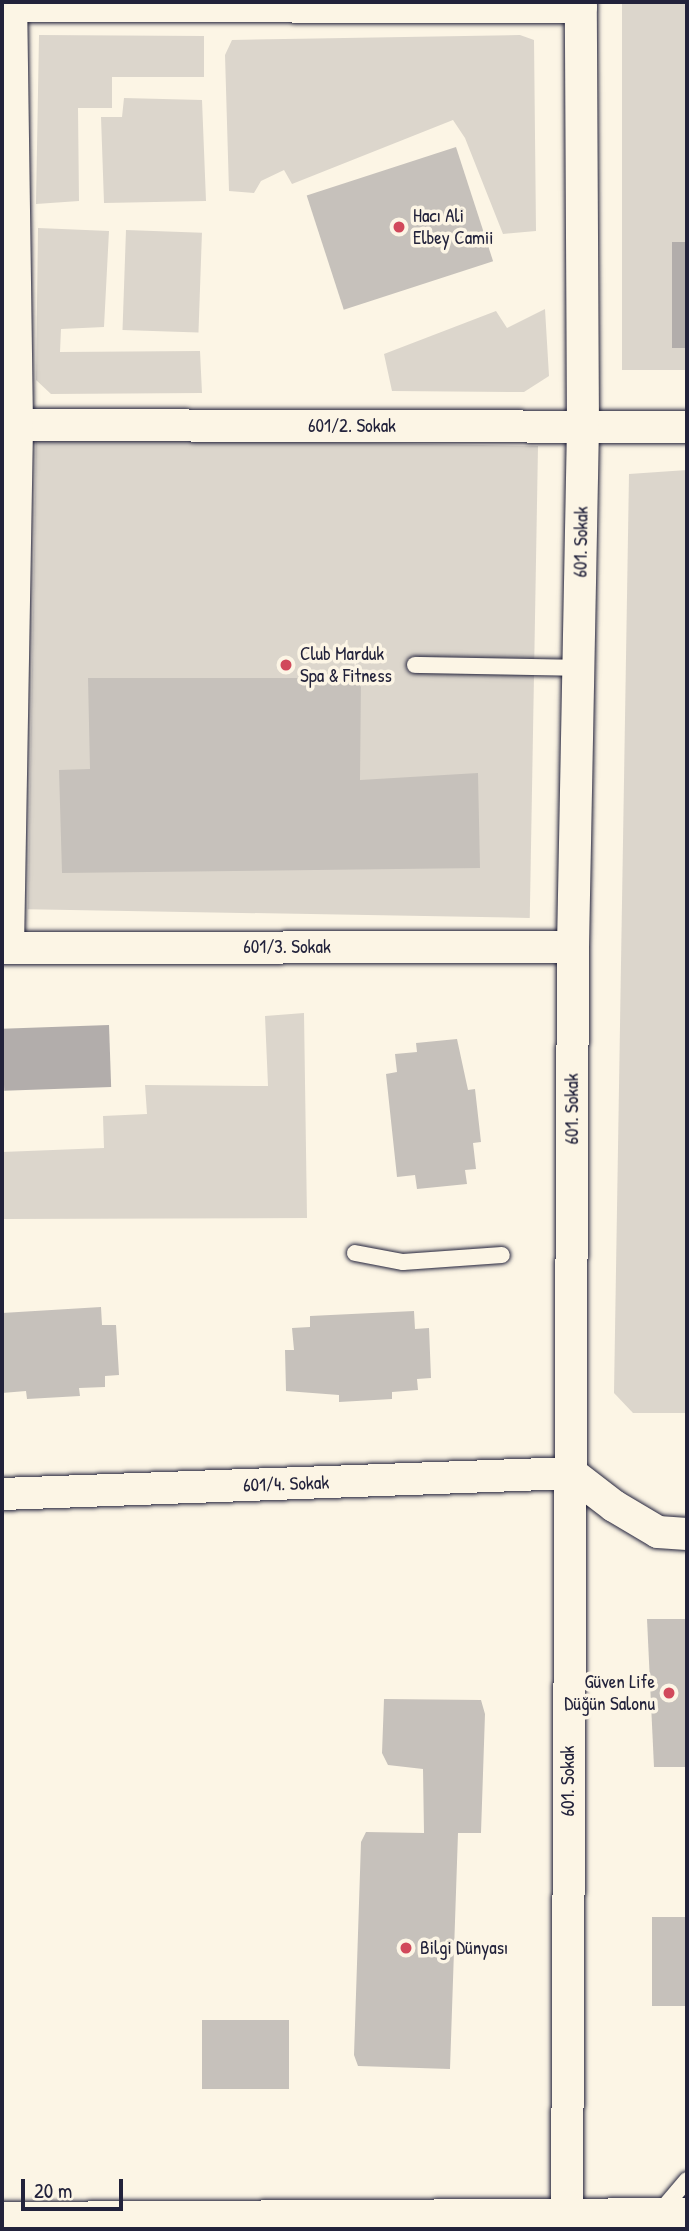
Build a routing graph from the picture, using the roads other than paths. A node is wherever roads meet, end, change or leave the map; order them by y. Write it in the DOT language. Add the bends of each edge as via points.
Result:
graph roads {
  1 [pos="581,4"];
  2 [pos="7,6"];
  3 [pos="17,425"];
  4 [pos="583,427"];
  5 [pos="687,427"];
  6 [pos="415,665"];
  7 [pos="579,668"];
  8 [pos="573,947"];
  9 [pos="5,948"];
  10 [pos="355,1253"];
  11 [pos="502,1255"];
  12 [pos="571,1473"];
  13 [pos="2,1494"];
  14 [pos="687,1534"];
  15 [pos="687,2180"];
  16 [pos="567,2217"];
  17 [pos="671,2217"];
  18 [pos="2,2221"];
  1 -- 2 [label="street"];
  1 -- 4 [label="street, 601. Sokak"];
  2 -- 3 [label="street"];
  3 -- 4 [label="street, 601/2. Sokak"];
  3 -- 9 [label="street"];
  4 -- 5 [label="street, 601/2. Sokak"];
  4 -- 7 [label="street, 601. Sokak"];
  6 -- 7 [label="lane"];
  7 -- 8 [label="street, 601. Sokak"];
  8 -- 9 [label="street, 601/3. Sokak"];
  8 -- 12 [label="street, 601. Sokak"];
  10 -- 11 [label="lane" via="403,1262"];
  12 -- 13 [label="street, 601/4. Sokak"];
  12 -- 14 [label="street" via="658,1532"];
  12 -- 16 [label="street, 601. Sokak"];
  15 -- 17 [label="lane"];
  16 -- 17 [label="main road"];
  16 -- 18 [label="main road"];
}
